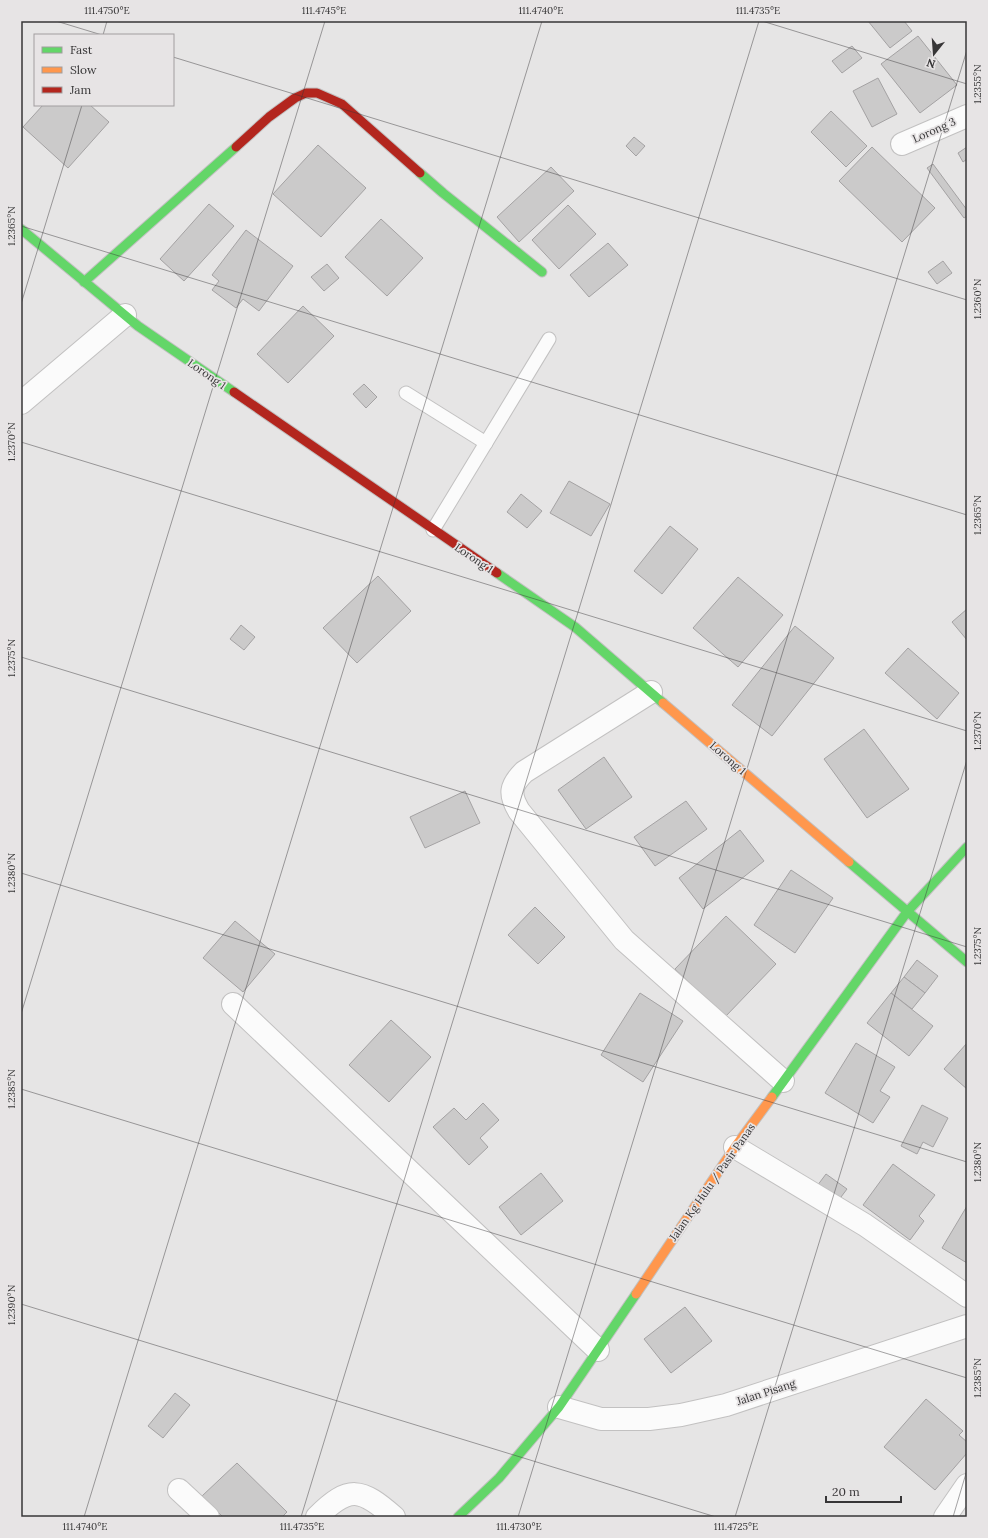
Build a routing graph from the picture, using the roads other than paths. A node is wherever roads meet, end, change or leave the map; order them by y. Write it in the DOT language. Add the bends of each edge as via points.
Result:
graph roads {
  1 [pos="967,116"];
  2 [pos="902,144"];
  3 [pos="21,229"];
  4 [pos="542,272"];
  5 [pos="84,282"];
  6 [pos="125,316"];
  7 [pos="549,339"];
  8 [pos="406,393"];
  9 [pos="21,403"];
  10 [pos="486,443"];
  11 [pos="433,530"];
  12 [pos="651,692"];
  13 [pos="967,847"];
  14 [pos="907,912"];
  15 [pos="967,962"];
  16 [pos="233,1004"];
  17 [pos="783,1081"];
  18 [pos="735,1146"];
  19 [pos="967,1296"];
  20 [pos="967,1326"];
  21 [pos="598,1350"];
  22 [pos="559,1407"];
  23 [pos="967,1485"];
  24 [pos="178,1490"];
  25 [pos="208,1517"];
  26 [pos="316,1517"];
  27 [pos="394,1517"];
  28 [pos="458,1517"];
  29 [pos="945,1517"];
  1 -- 2 [label="street, Lorong 3"];
  3 -- 5 [label="street, Lorong 1"];
  4 -- 5 [label="street" via="442,193 342,104 317,93 306,93 268,118"];
  5 -- 6 [label="street, Lorong 1"];
  6 -- 9 [label="street"];
  6 -- 11 [label="street, Lorong 1"];
  7 -- 10 [label="lane"];
  8 -- 10 [label="lane"];
  10 -- 11 [label="lane"];
  11 -- 12 [label="street, Lorong 1" via="575,627"];
  12 -- 14 [label="street, Lorong 1"];
  12 -- 17 [label="street" via="524,772 516,780 512,791 513,801 523,817 624,940"];
  13 -- 14 [label="street, Jalan Kg Hulu / Pasir Panas"];
  14 -- 15 [label="street, Lorong 1"];
  14 -- 17 [label="street, Jalan Kg Hulu / Pasir Panas"];
  16 -- 21 [label="street"];
  17 -- 18 [label="street, Jalan Kg Hulu / Pasir Panas"];
  18 -- 19 [label="street" via="866,1225"];
  18 -- 21 [label="street, Jalan Kg Hulu / Pasir Panas"];
  20 -- 22 [label="street, Jalan Pisang" via="726,1405 681,1415 648,1419 601,1419"];
  21 -- 22 [label="street, Jalan Kg Hulu / Pasir Panas"];
  22 -- 28 [label="street, Jalan Kg Hulu / Pasir Panas" via="499,1478"];
  23 -- 29 [label="street"];
  24 -- 25 [label="street"];
  26 -- 27 [label="street" via="340,1497 352,1494 366,1496"];
}
